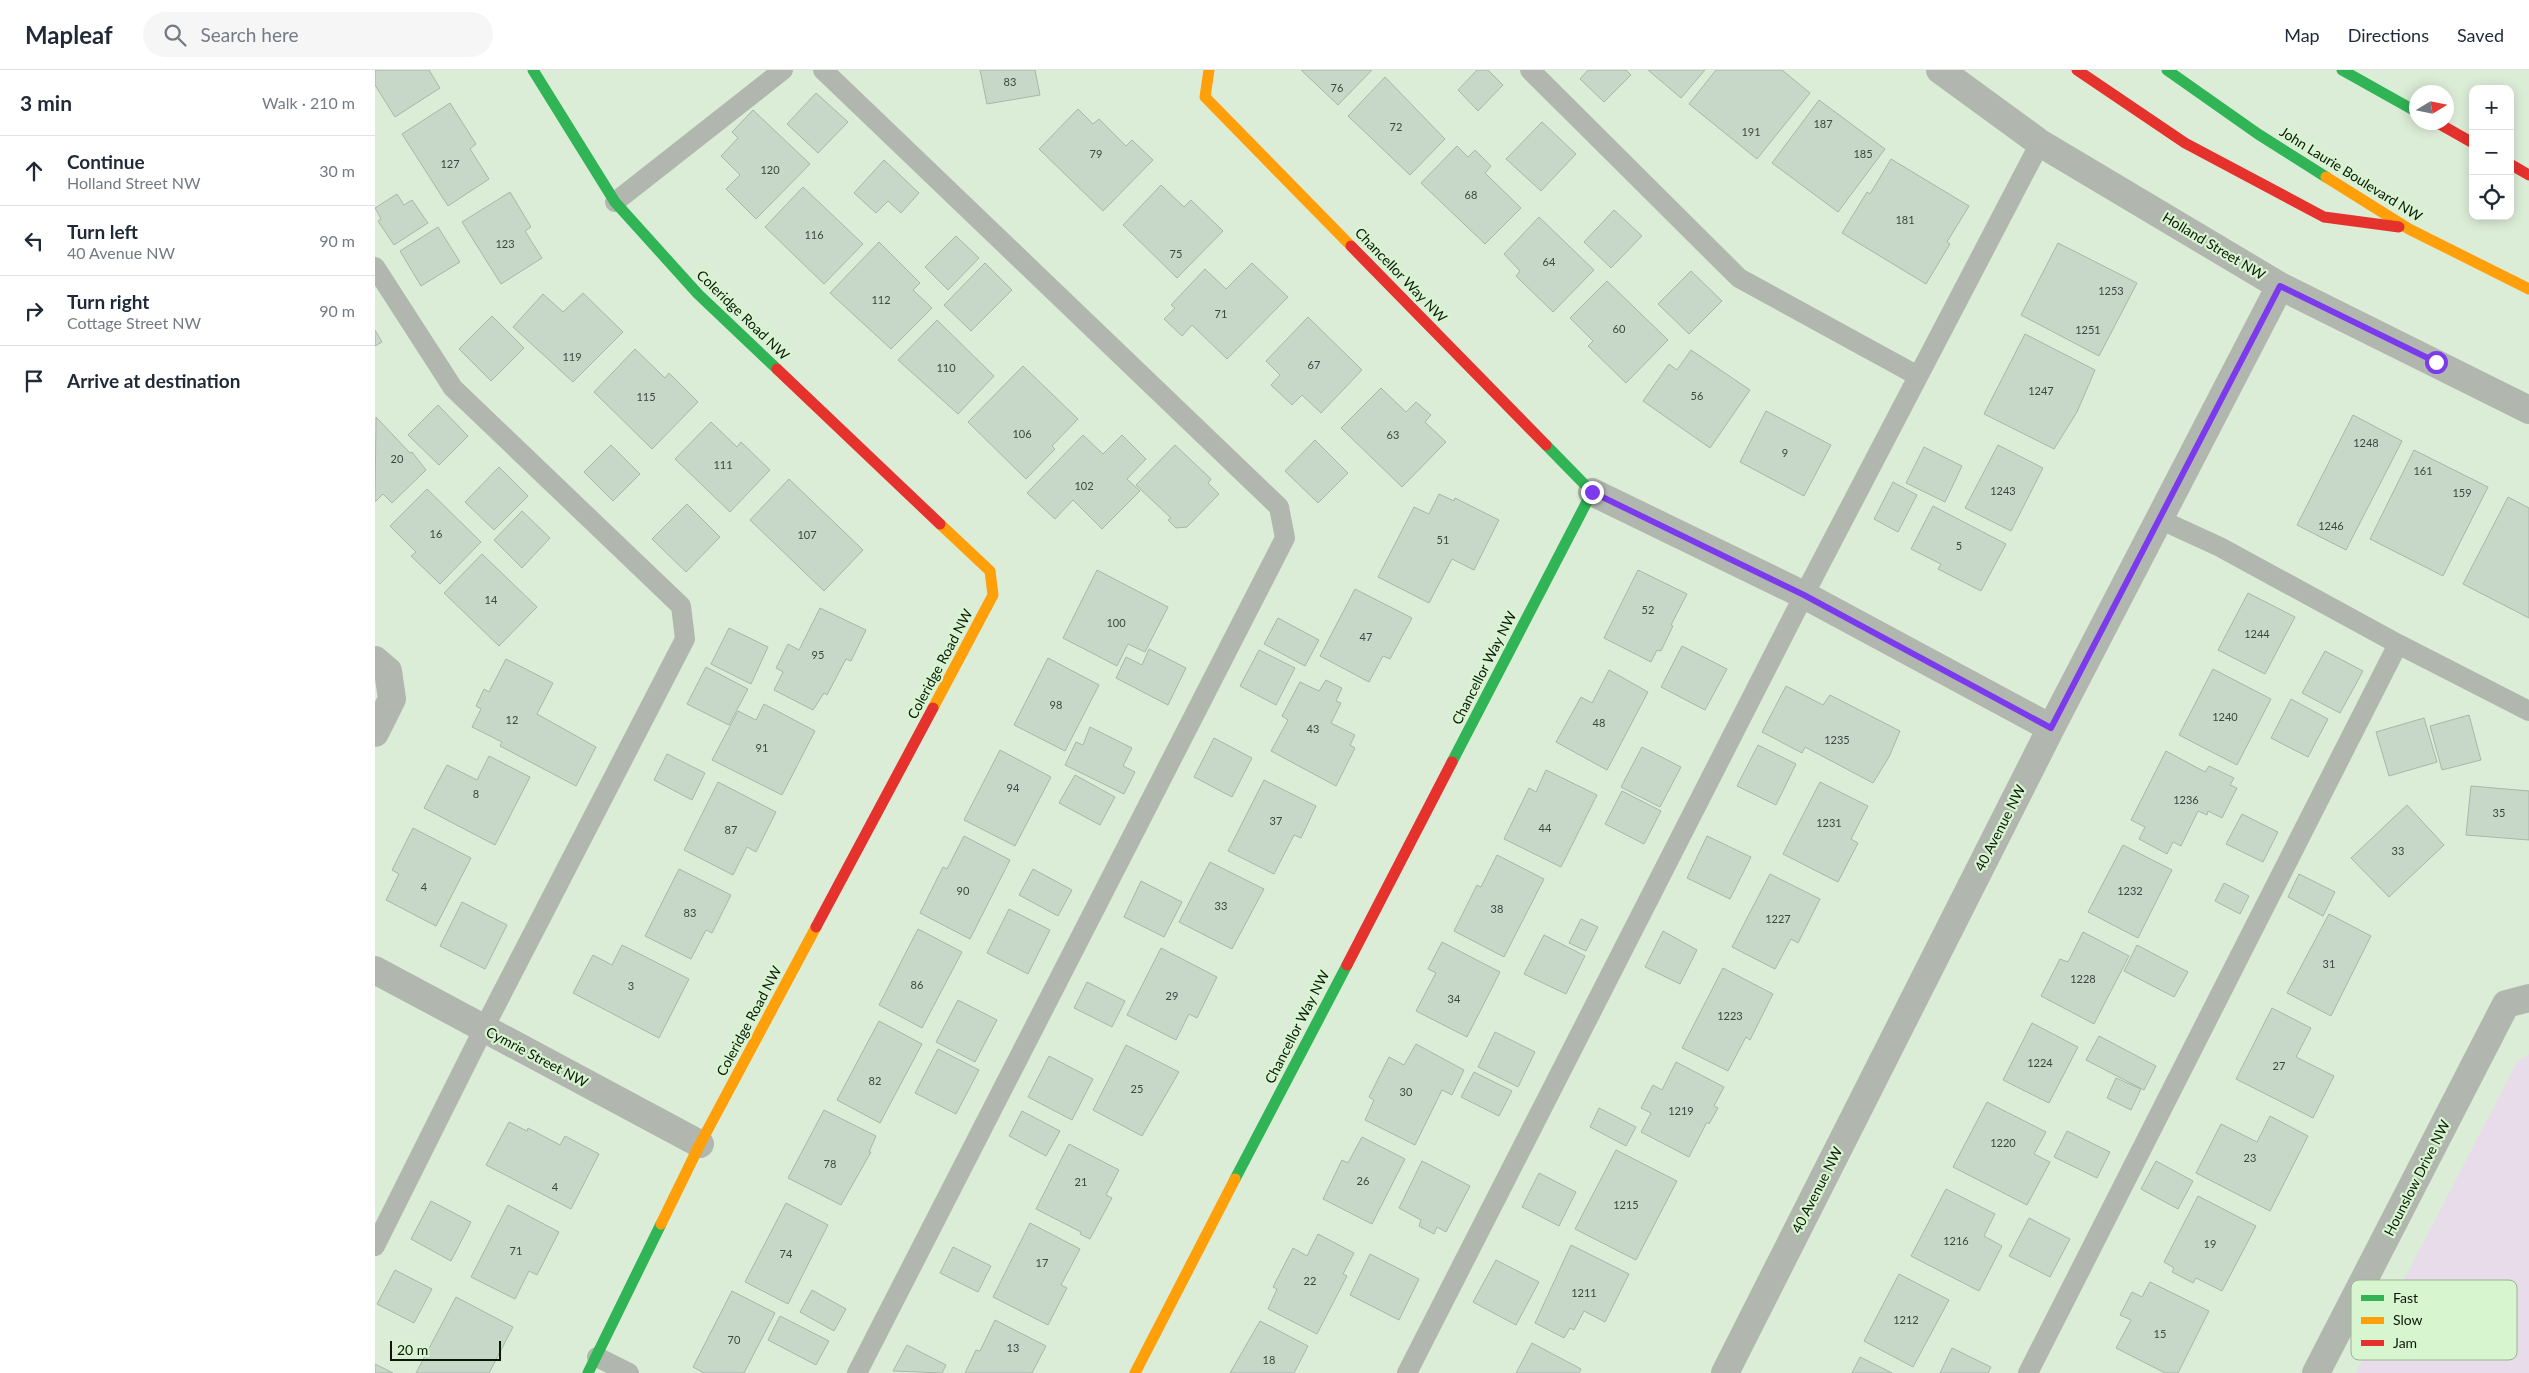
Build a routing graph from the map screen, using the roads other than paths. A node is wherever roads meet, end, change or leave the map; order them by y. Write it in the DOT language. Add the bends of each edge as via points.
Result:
graph roads {
  1 [pos="533,70"];
  2 [pos="783,70"];
  3 [pos="823,70"];
  4 [pos="1209,70"];
  5 [pos="1529,70"];
  6 [pos="1940,70"];
  7 [pos="2077,70"];
  8 [pos="2167,70"];
  9 [pos="2341,70"];
  10 [pos="2409,108"];
  11 [pos="2450,130"];
  12 [pos="2469,141"];
  13 [pos="2040,143"];
  14 [pos="2514,166"];
  15 [pos="2529,175"];
  16 [pos="615,202"];
  17 [pos="2409,229"];
  18 [pos="375,266"];
  19 [pos="2280,286"];
  20 [pos="2529,289"];
  21 [pos="1918,376"];
  22 [pos="2529,410"];
  23 [pos="1592,492"];
  24 [pos="2159,519"];
  25 [pos="1804,595"];
  26 [pos="2398,644"];
  27 [pos="375,660"];
  28 [pos="2529,711"];
  29 [pos="2051,728"];
  30 [pos="375,733"];
  31 [pos="375,970"];
  32 [pos="2529,998"];
  33 [pos="484,1028"];
  34 [pos="700,1144"];
  35 [pos="375,1246"];
  36 [pos="2364,1280"];
  37 [pos="2351,1305"];
  38 [pos="593,1365"];
  39 [pos="629,1373"];
  40 [pos="857,1373"];
  41 [pos="1135,1373"];
  42 [pos="1407,1373"];
  43 [pos="1725,1373"];
  44 [pos="2028,1373"];
  45 [pos="2316,1373"];
  1 -- 16 [label="street, Coleridge Road NW"];
  2 -- 16 [label="lane"];
  3 -- 40 [label="lane" via="1279,506 1285,538"];
  4 -- 23 [label="street, Chancellor Way NW" via="1205,97"];
  5 -- 21 [label="lane" via="1739,278"];
  6 -- 13 [label="street, Holland Street NW"];
  7 -- 17 [label="street" via="2185,143 2324,217"];
  8 -- 17 [label="street, John Laurie Boulevard NW" via="2258,134"];
  9 -- 10 [label="street"];
  11 -- 12 [label="street"];
  13 -- 19 [label="street, Holland Street NW"];
  13 -- 21 [label="lane"];
  14 -- 15 [label="street"];
  16 -- 34 [label="street, Coleridge Road NW" via="698,294 990,571 993,595"];
  17 -- 20 [label="street, John Laurie Boulevard NW"];
  18 -- 33 [label="lane" via="453,388 681,606 685,639"];
  19 -- 22 [label="street, Holland Street NW"];
  19 -- 24 [label="street, 40 Avenue NW"];
  21 -- 25 [label="lane"];
  23 -- 25 [label="street"];
  23 -- 41 [label="street, Chancellor Way NW"];
  24 -- 26 [label="lane" via="2220,547"];
  24 -- 29 [label="street, 40 Avenue NW"];
  25 -- 29 [label="street"];
  25 -- 42 [label="lane"];
  26 -- 28 [label="lane"];
  26 -- 44 [label="lane"];
  27 -- 30 [label="street" via="388,671 392,699"];
  29 -- 43 [label="street, 40 Avenue NW"];
  31 -- 33 [label="street, Cymrie Street NW"];
  32 -- 36 [label="street, Hounslow Drive NW" via="2506,1004"];
  33 -- 34 [label="street, Cymrie Street NW"];
  33 -- 35 [label="lane"];
  34 -- 38 [label="street, Coleridge Road NW"];
  37 -- 45 [label="street, Hounslow Drive NW"];
  38 -- 39 [label="lane"];
}
